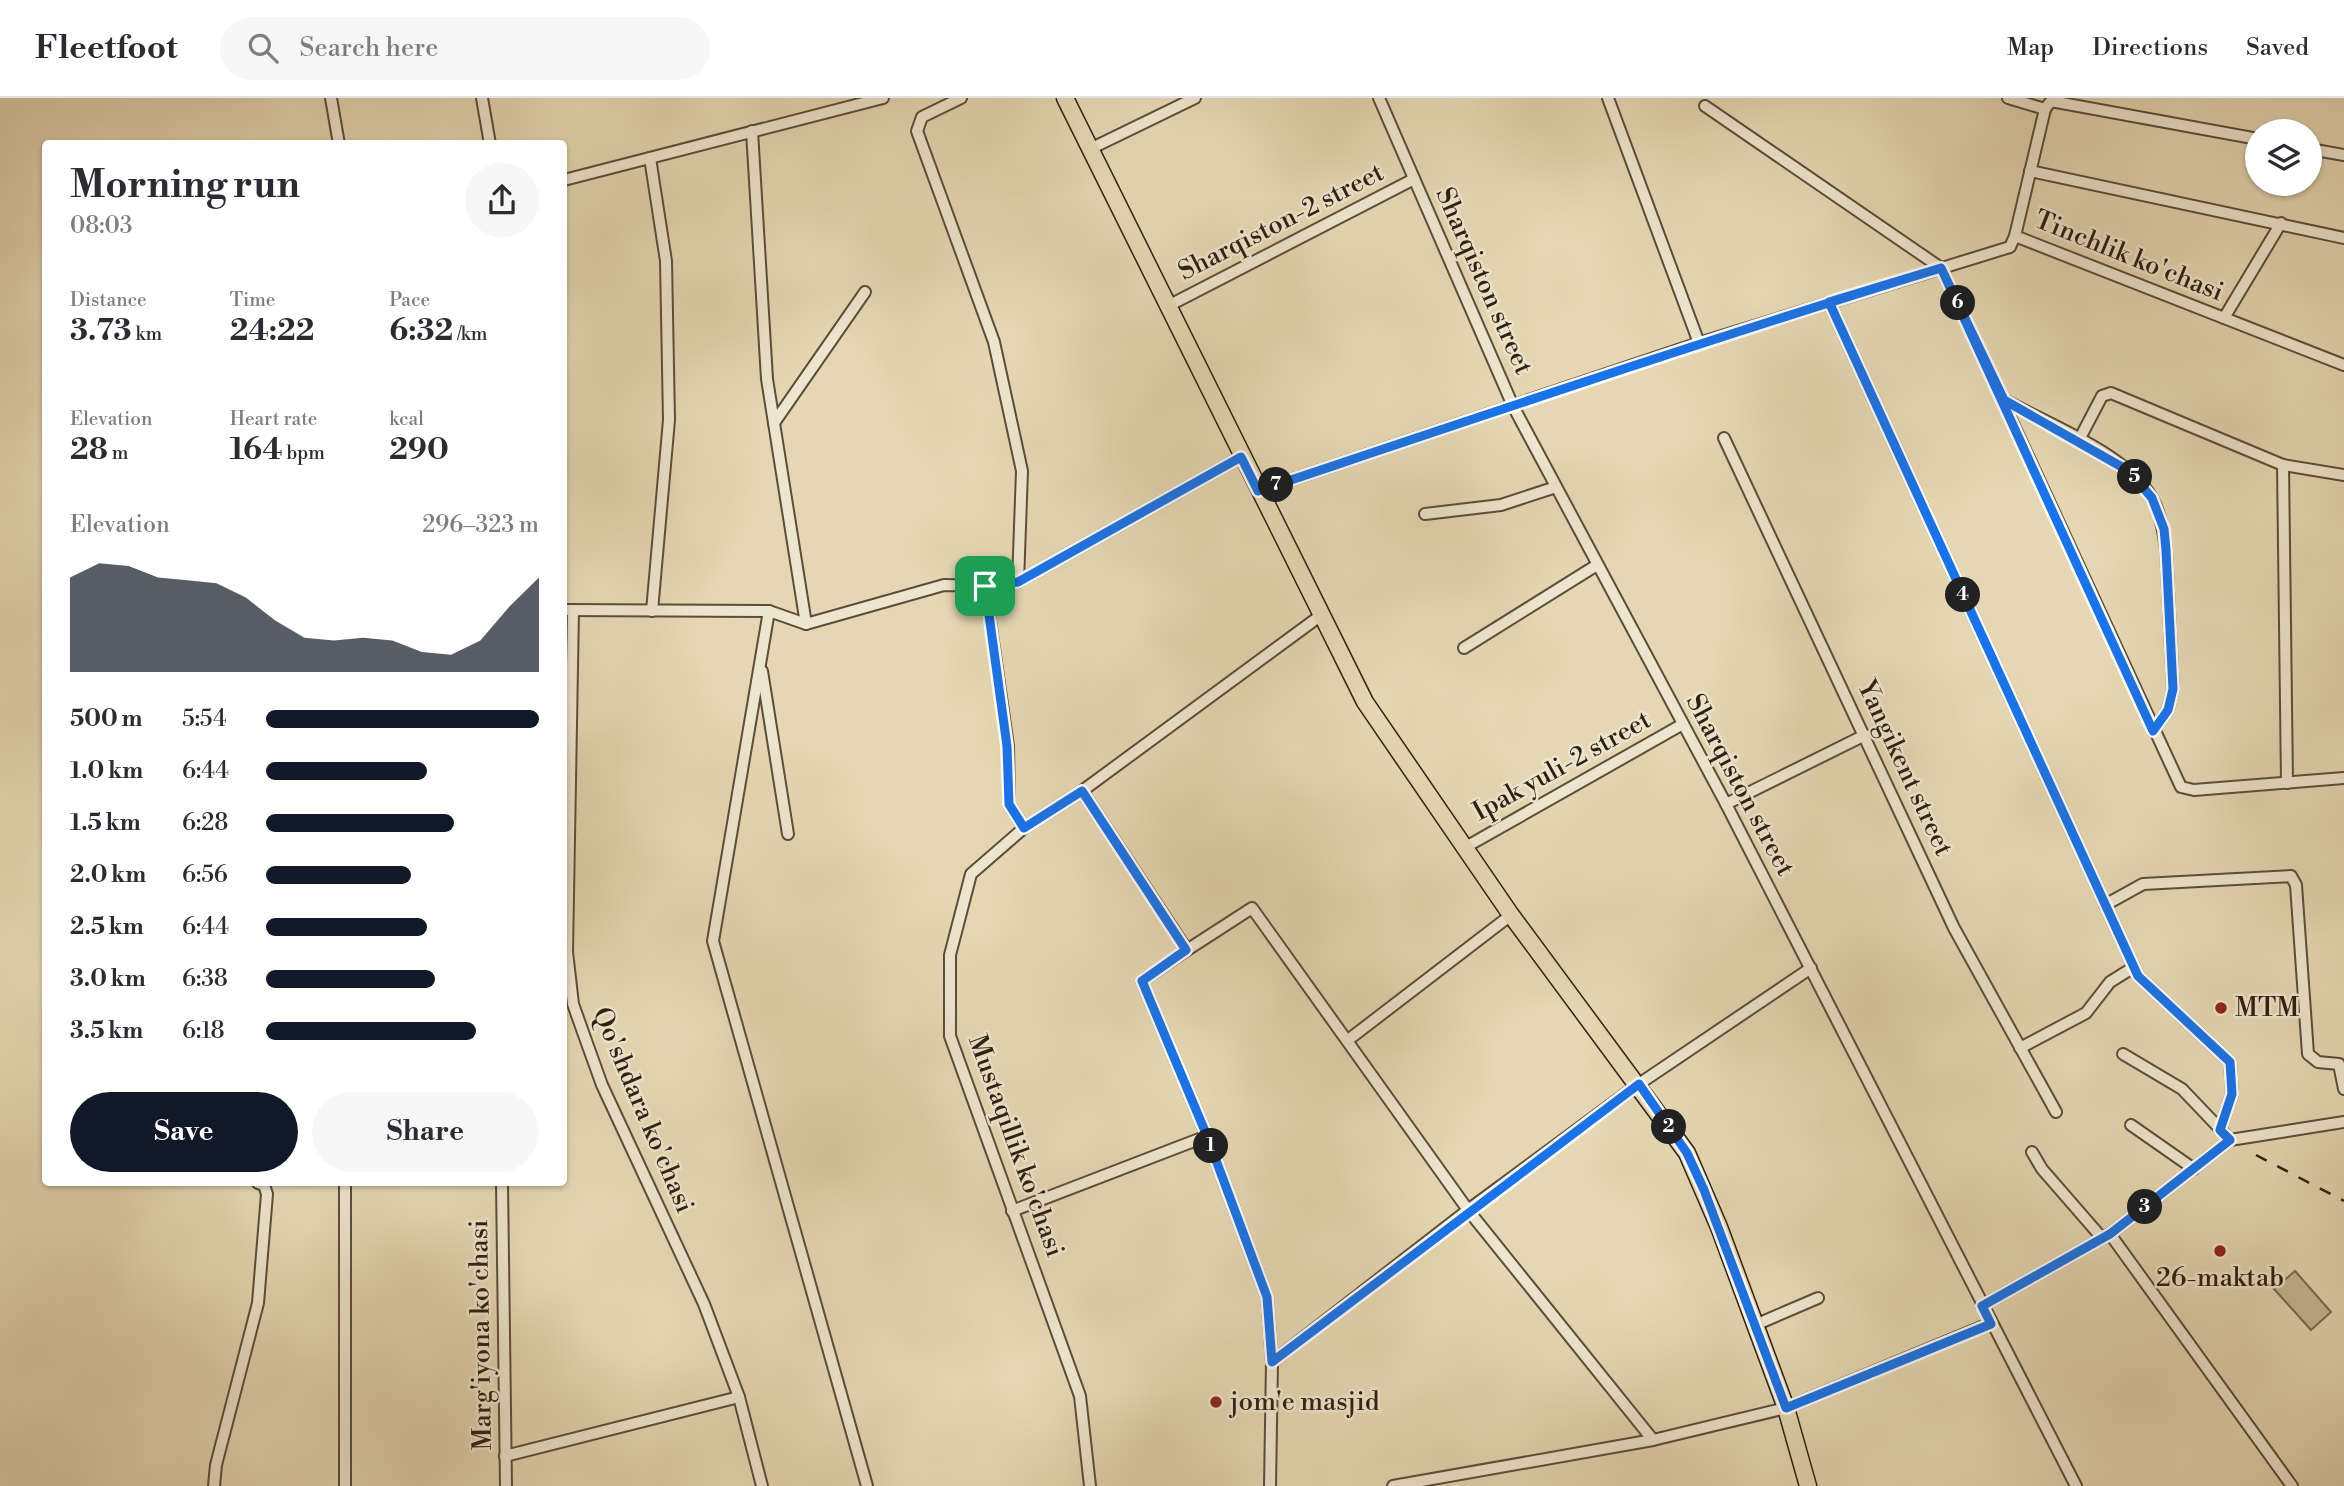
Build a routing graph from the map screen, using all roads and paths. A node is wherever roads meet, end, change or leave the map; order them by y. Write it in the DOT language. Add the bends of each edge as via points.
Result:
graph roads {
  1 [pos="331,98"];
  2 [pos="482,98"];
  3 [pos="883,98"];
  4 [pos="961,98"];
  5 [pos="1065,98"];
  6 [pos="1195,98"];
  7 [pos="1379,98"];
  8 [pos="1608,98"];
  9 [pos="2008,98"];
  10 [pos="1705,106"];
  11 [pos="2045,109"];
  12 [pos="752,131"];
  13 [pos="2245,137"];
  14 [pos="338,140"];
  15 [pos="489,140"];
  16 [pos="1090,149"];
  17 [pos="2322,151"];
  18 [pos="2344,155"];
  19 [pos="650,158"];
  20 [pos="2030,171"];
  21 [pos="567,179"];
  22 [pos="1414,179"];
  23 [pos="2281,223"];
  24 [pos="2015,236"];
  25 [pos="2344,238"];
  26 [pos="1941,268"];
  27 [pos="866,292"];
  28 [pos="1829,302"];
  29 [pos="1168,306"];
  30 [pos="2224,318"];
  31 [pos="1699,343"];
  32 [pos="2344,365"];
  33 [pos="2004,400"];
  34 [pos="1513,406"];
  35 [pos="774,423"];
  36 [pos="1724,438"];
  37 [pos="2079,440"];
  38 [pos="1241,457"];
  39 [pos="2283,464"];
  40 [pos="2344,475"];
  41 [pos="1556,487"];
  42 [pos="1258,491"];
  43 [pos="1425,514"];
  44 [pos="1597,565"];
  45 [pos="1018,582"];
  46 [pos="985,586"];
  47 [pos="568,610"];
  48 [pos="652,611"];
  49 [pos="769,611"];
  50 [pos="1320,616"];
  51 [pos="806,624"];
  52 [pos="1464,648"];
  53 [pos="761,662"];
  54 [pos="1683,724"];
  55 [pos="2153,731"];
  56 [pos="1865,735"];
  57 [pos="2344,778"];
  58 [pos="567,781"];
  59 [pos="2287,783"];
  60 [pos="1082,791"];
  61 [pos="1726,804"];
  62 [pos="1024,828"];
  63 [pos="788,834"];
  64 [pos="1464,848"];
  65 [pos="2105,905"];
  66 [pos="1511,915"];
  67 [pos="1186,950"];
  68 [pos="567,959"];
  69 [pos="1811,968"];
  70 [pos="2136,972"];
  71 [pos="1348,1040"];
  72 [pos="2020,1048"];
  73 [pos="2123,1054"];
  74 [pos="1639,1084"];
  75 [pos="2344,1089"];
  76 [pos="2056,1112"];
  77 [pos="2344,1122"];
  78 [pos="2131,1125"];
  79 [pos="2220,1130"];
  80 [pos="1207,1136"];
  81 [pos="2230,1140"];
  82 [pos="2032,1152"];
  83 [pos="2193,1169"];
  84 [pos="264,1186"];
  85 [pos="345,1186"];
  86 [pos="502,1186"];
  87 [pos="1468,1210"];
  88 [pos="1012,1211"];
  89 [pos="2106,1236"];
  90 [pos="1818,1298"];
  91 [pos="1982,1306"];
  92 [pos="1991,1324"];
  93 [pos="1755,1325"];
  94 [pos="1272,1362"];
  95 [pos="739,1397"];
  96 [pos="1786,1408"];
  97 [pos="1653,1440"];
  98 [pos="505,1456"];
  99 [pos="214,1486"];
  100 [pos="345,1486"];
  101 [pos="506,1486"];
  102 [pos="762,1486"];
  103 [pos="867,1486"];
  104 [pos="1090,1486"];
  105 [pos="1270,1486"];
  106 [pos="1393,1486"];
  107 [pos="1808,1486"];
  108 [pos="2076,1486"];
  109 [pos="2292,1486"];
  1 -- 14 [label="street"];
  2 -- 15 [label="street"];
  3 -- 12 [label="street"];
  4 -- 45 [label="street" via="922,117 917,131 994,342 1022,471"];
  5 -- 16 [label="main road"];
  6 -- 16 [label="street"];
  7 -- 22 [label="street, Sharqiston street"];
  8 -- 31 [label="street"];
  9 -- 11 [label="street"];
  10 -- 26 [label="street"];
  11 -- 13 [label="street" via="2052,102"];
  11 -- 20 [label="street, Tinchlik ko'chasi"];
  12 -- 19 [label="street"];
  12 -- 35 [label="street" via="767,379"];
  16 -- 29 [label="main road"];
  17 -- 18 [label="street"];
  19 -- 21 [label="street"];
  19 -- 48 [label="street" via="666,261 669,420"];
  20 -- 23 [label="street"];
  20 -- 24 [label="street, Tinchlik ko'chasi"];
  22 -- 29 [label="street, Sharqiston-2 street"];
  22 -- 34 [label="street, Sharqiston street"];
  23 -- 25 [label="street"];
  23 -- 30 [label="street"];
  24 -- 26 [label="street" via="2010,247"];
  24 -- 30 [label="street, Tinchlik ko'chasi"];
  26 -- 28 [label="street"];
  26 -- 33 [label="street"];
  27 -- 35 [label="street"];
  28 -- 31 [label="street"];
  28 -- 65 [label="street"];
  29 -- 38 [label="main road"];
  30 -- 32 [label="street, Tinchlik ko'chasi"];
  31 -- 34 [label="street"];
  33 -- 37 [label="street"];
  33 -- 55 [label="street"];
  34 -- 41 [label="street, Sharqiston street"];
  34 -- 42 [label="street"];
  35 -- 51 [label="street"];
  36 -- 56 [label="street, Yangikent street"];
  37 -- 39 [label="street" via="2102,396 2110,393"];
  37 -- 55 [label="street" via="2136,477 2152,498 2164,529 2173,689 2168,710"];
  38 -- 42 [label="main road"];
  38 -- 45 [label="street"];
  39 -- 40 [label="street"];
  39 -- 59 [label="street"];
  41 -- 43 [label="street" via="1501,505"];
  41 -- 44 [label="street, Sharqiston street"];
  42 -- 50 [label="main road"];
  44 -- 52 [label="street"];
  44 -- 54 [label="street, Sharqiston street"];
  45 -- 46 [label="street"];
  46 -- 51 [label="street" via="944,585"];
  46 -- 62 [label="street" via="1007,746 1009,804"];
  47 -- 48 [label="street"];
  47 -- 58 [label="street, Qo'shdara ko'chasi"];
  48 -- 49 [label="street"];
  49 -- 51 [label="street"];
  49 -- 53 [label="street"];
  50 -- 60 [label="street, Mustaqillik ko'chasi"];
  50 -- 64 [label="main road" via="1364,702"];
  53 -- 63 [label="street"];
  53 -- 103 [label="street" via="713,941"];
  54 -- 61 [label="street, Sharqiston street"];
  54 -- 64 [label="street, Ipak yuli-2 street"];
  55 -- 59 [label="street" via="2177,782 2186,789"];
  56 -- 61 [label="street"];
  56 -- 72 [label="street, Yangikent street" via="1954,928"];
  57 -- 59 [label="street"];
  60 -- 62 [label="street, Mustaqillik ko'chasi"];
  60 -- 67 [label="street"];
  61 -- 69 [label="street, Sharqiston street"];
  62 -- 88 [label="street, Mustaqillik ko'chasi" via="971,874 950,955 950,1036"];
  64 -- 66 [label="main road"];
  65 -- 70 [label="street"];
  65 -- 75 [label="street" via="2143,884 2291,876 2296,885 2308,1054 2318,1062 2339,1063"];
  66 -- 71 [label="street"];
  66 -- 74 [label="main road"];
  67 -- 71 [label="street" via="1252,908"];
  67 -- 80 [label="street" via="1142,981"];
  68 -- 95 [label="street, Qo'shdara ko'chasi" via="573,1004 602,1085 704,1304"];
  69 -- 74 [label="street"];
  69 -- 91 [label="street, Sharqiston street"];
  70 -- 72 [label="street" via="2110,982 2086,1013"];
  70 -- 79 [label="street" via="2230,1062 2232,1094"];
  71 -- 87 [label="street"];
  72 -- 76 [label="street, Yangikent street"];
  73 -- 79 [label="street" via="2182,1089"];
  74 -- 87 [label="street"];
  74 -- 93 [label="main road" via="1687,1153"];
  77 -- 81 [label="street"];
  78 -- 83 [label="street"];
  79 -- 81 [label="street"];
  80 -- 88 [label="street"];
  80 -- 94 [label="street" via="1267,1297"];
  81 -- 83 [label="street"];
  82 -- 89 [label="street"];
  83 -- 89 [label="street"];
  84 -- 99 [label="street" via="258,1303"];
  85 -- 100 [label="street"];
  86 -- 98 [label="street, Marg'iyona ko'chasi"];
  87 -- 94 [label="street"];
  87 -- 97 [label="street"];
  88 -- 104 [label="street, Mustaqillik ko'chasi" via="1080,1396"];
  89 -- 91 [label="street"];
  89 -- 109 [label="street"];
  90 -- 93 [label="street"];
  91 -- 92 [label="street, Sharqiston street"];
  92 -- 96 [label="street"];
  92 -- 108 [label="street, Sharqiston street"];
  93 -- 96 [label="main road"];
  94 -- 105 [label="street"];
  95 -- 98 [label="street"];
  95 -- 102 [label="street, Qo'shdara ko'chasi"];
  96 -- 97 [label="street"];
  96 -- 107 [label="main road"];
  97 -- 106 [label="street"];
  98 -- 101 [label="street, Marg'iyona ko'chasi"];
}
